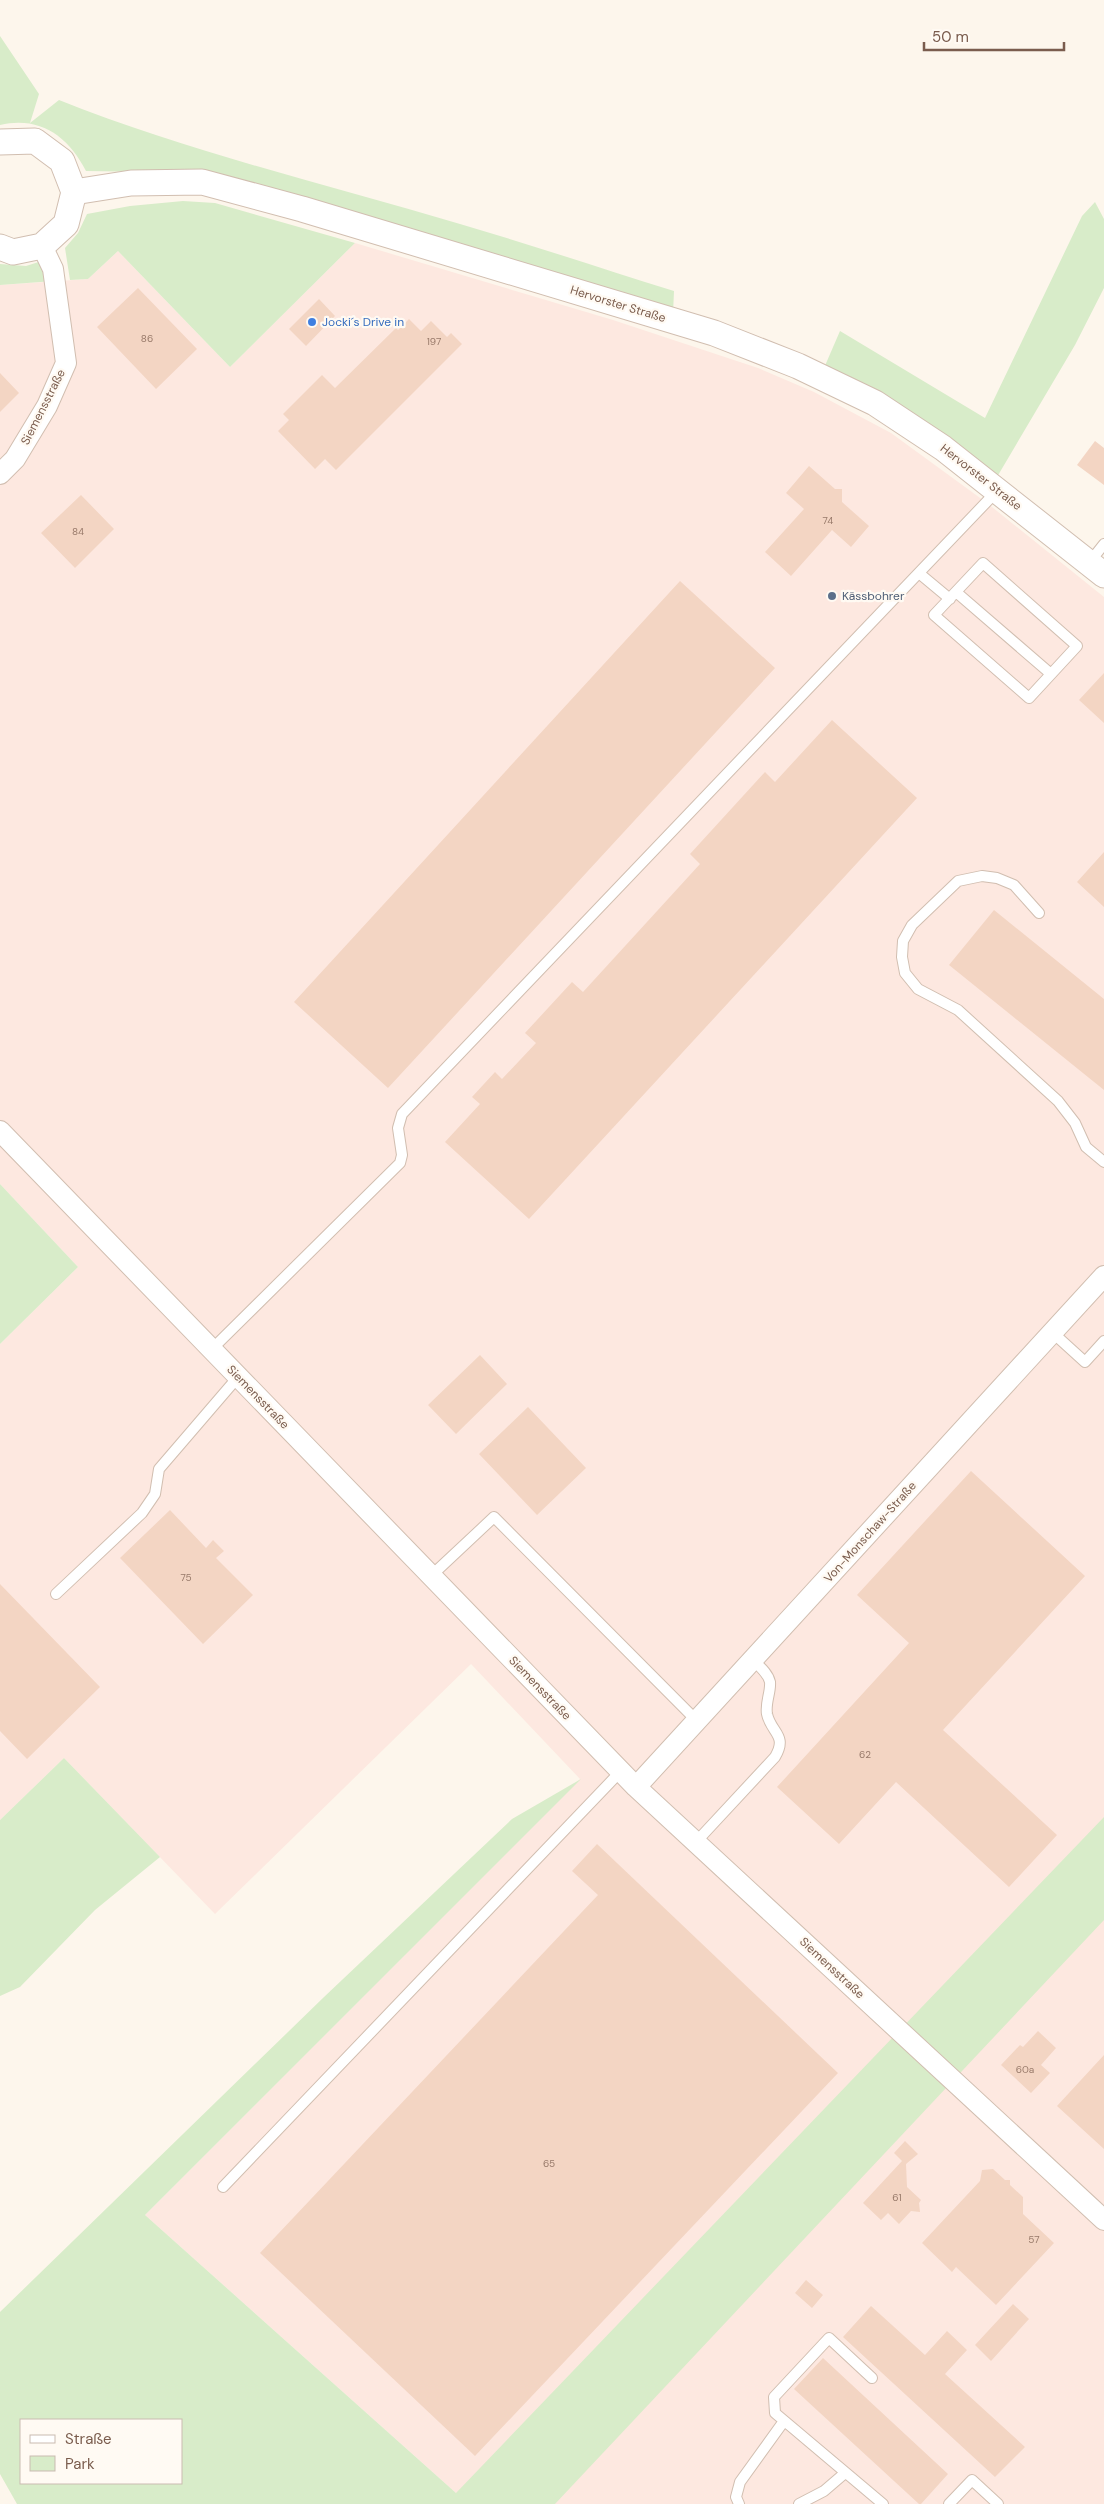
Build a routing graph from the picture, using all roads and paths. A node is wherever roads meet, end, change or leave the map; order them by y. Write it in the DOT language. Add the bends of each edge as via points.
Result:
graph roads {
  1 [pos="0,142"];
  2 [pos="74,192"];
  3 [pos="42,246"];
  4 [pos="0,247"];
  5 [pos="0,474"];
  6 [pos="998,490"];
  7 [pos="1099,561"];
  8 [pos="920,574"];
  9 [pos="953,595"];
  10 [pos="1051,674"];
  11 [pos="1038,913"];
  12 [pos="0,1131"];
  13 [pos="1104,1162"];
  14 [pos="1104,1276"];
  15 [pos="1052,1332"];
  16 [pos="1104,1341"];
  17 [pos="212,1348"];
  18 [pos="238,1377"];
  19 [pos="431,1576"];
  20 [pos="56,1594"];
  21 [pos="753,1660"];
  22 [pos="697,1721"];
  23 [pos="621,1771"];
  24 [pos="636,1787"];
  25 [pos="696,1842"];
  26 [pos="223,2187"];
  27 [pos="1104,2220"];
  28 [pos="872,2378"];
  29 [pos="784,2421"];
  30 [pos="845,2473"];
  31 [pos="739,2504"];
  32 [pos="799,2504"];
  33 [pos="883,2504"];
  34 [pos="948,2504"];
  35 [pos="998,2504"];
  1 -- 2 [label="street" via="35,141 62,161"];
  2 -- 3 [label="street" via="66,224"];
  2 -- 6 [label="street, Hervorster Straße" via="131,183 202,182 714,333 798,366 874,403 943,448"];
  3 -- 4 [label="street" via="12,252"];
  3 -- 5 [label="street, Siemensstraße" via="52,269 66,364 47,406 16,459"];
  6 -- 7 [label="street, Hervorster Straße"];
  6 -- 8 [label="lane"];
  8 -- 9 [label="lane"];
  8 -- 17 [label="lane" via="402,1114 398,1128 402,1154 400,1163"];
  9 -- 10 [label="lane"];
  9 -- 10 [label="lane" via="934,615 1029,698"];
  9 -- 10 [label="lane" via="983,563 1077,646"];
  11 -- 13 [label="lane" via="1014,885 998,878 982,876 958,881 912,925 903,941 905,973 918,989 958,1010 1058,1101 1075,1123 1086,1147"];
  12 -- 17 [label="street, Siemensstraße"];
  14 -- 15 [label="street, Von-Monschaw-Straße"];
  15 -- 16 [label="lane" via="1085,1362"];
  15 -- 21 [label="street, Von-Monschaw-Straße"];
  17 -- 18 [label="street, Siemensstraße"];
  18 -- 19 [label="street, Siemensstraße"];
  18 -- 20 [label="lane" via="159,1469 155,1494 142,1513"];
  19 -- 22 [label="lane" via="494,1517"];
  19 -- 23 [label="street, Siemensstraße"];
  21 -- 22 [label="street, Von-Monschaw-Straße"];
  21 -- 25 [label="lane" via="770,1682 767,1713 780,1738 781,1748"];
  22 -- 24 [label="street, Von-Monschaw-Straße"];
  23 -- 24 [label="street, Siemensstraße"];
  23 -- 26 [label="lane"];
  24 -- 25 [label="street, Siemensstraße"];
  25 -- 27 [label="street, Siemensstraße"];
  28 -- 29 [label="lane" via="829,2338 774,2397 775,2413"];
  29 -- 30 [label="lane"];
  29 -- 31 [label="lane" via="740,2482 736,2497"];
  30 -- 32 [label="lane" via="824,2491"];
  30 -- 33 [label="lane"];
  34 -- 35 [label="lane" via="972,2480"];
}
